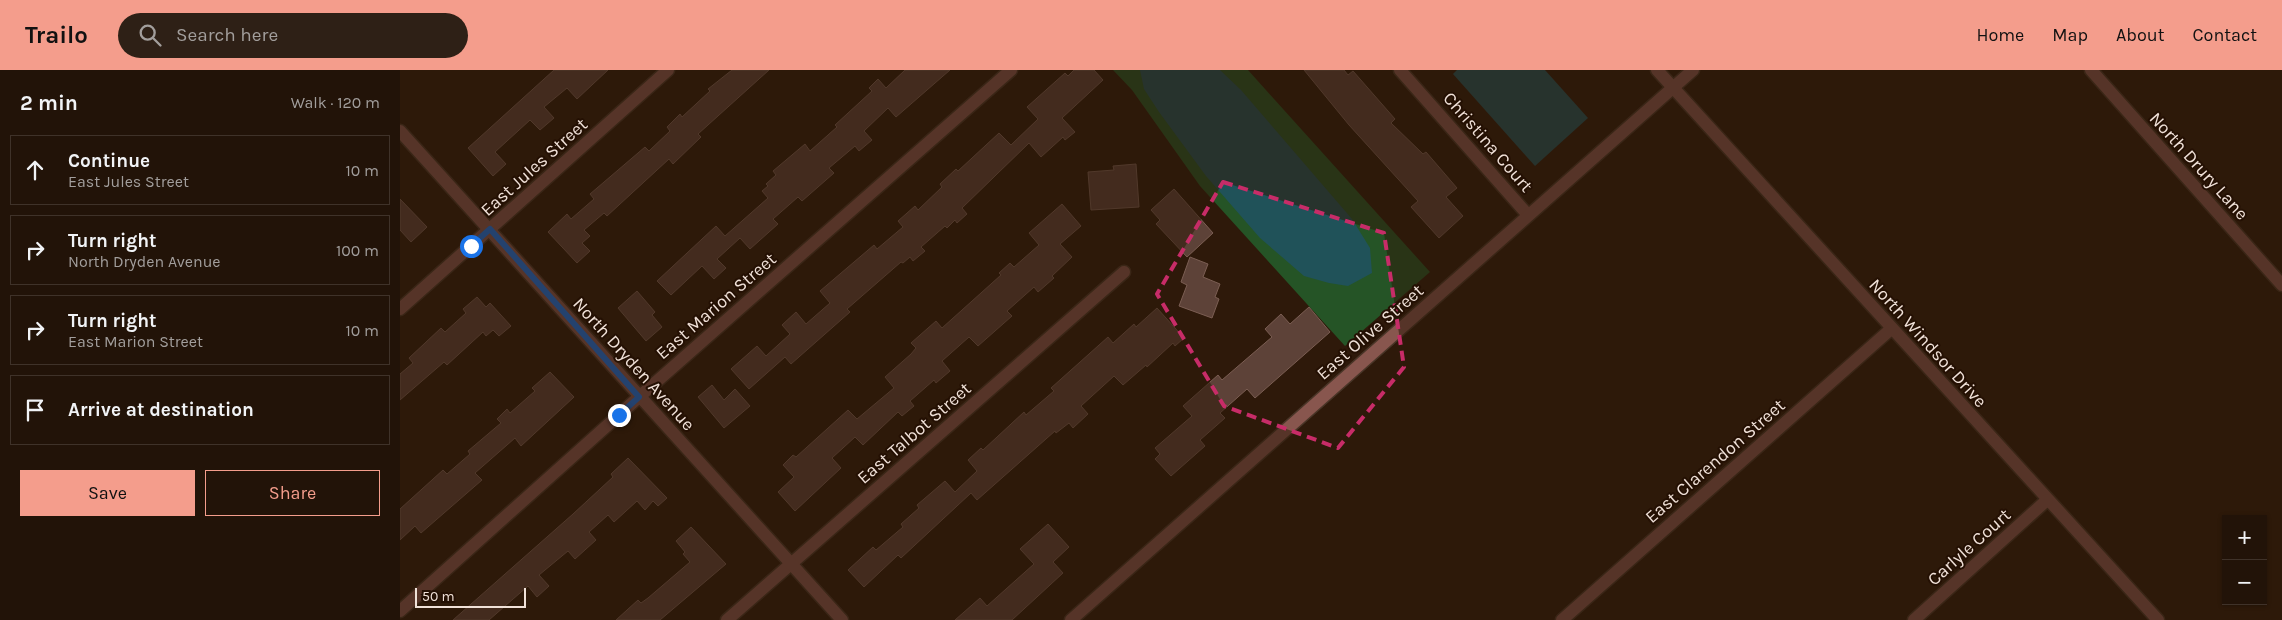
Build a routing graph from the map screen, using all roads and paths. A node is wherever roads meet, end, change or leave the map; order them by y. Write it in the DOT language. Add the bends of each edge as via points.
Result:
graph roads {
  1 [pos="668,70"];
  2 [pos="1012,70"];
  3 [pos="1400,70"];
  4 [pos="1658,70"];
  5 [pos="1693,70"];
  6 [pos="2091,70"];
  7 [pos="1674,87"];
  8 [pos="400,131"];
  9 [pos="1528,216"];
  10 [pos="490,229"];
  11 [pos="1124,272"];
  12 [pos="2282,285"];
  13 [pos="400,309"];
  14 [pos="1891,329"];
  15 [pos="639,397"];
  16 [pos="2047,500"];
  17 [pos="791,564"];
  18 [pos="400,611"];
  19 [pos="727,620"];
  20 [pos="842,620"];
  21 [pos="1071,620"];
  22 [pos="1562,620"];
  23 [pos="1914,620"];
  24 [pos="2158,620"];
  1 -- 10 [label="street, East Jules Street"];
  2 -- 15 [label="street, East Marion Street"];
  3 -- 9 [label="street, Christina Court"];
  4 -- 7 [label="street, North Windsor Drive"];
  5 -- 7 [label="street, East Olive Street"];
  6 -- 12 [label="street, North Drury Lane"];
  7 -- 9 [label="street, East Olive Street"];
  7 -- 14 [label="street, North Windsor Drive"];
  8 -- 10 [label="street, North Dryden Avenue"];
  9 -- 21 [label="street, East Olive Street"];
  10 -- 13 [label="street, East Jules Street"];
  10 -- 15 [label="street, North Dryden Avenue"];
  11 -- 17 [label="street, East Talbot Street"];
  14 -- 16 [label="street, North Windsor Drive"];
  14 -- 22 [label="street, East Clarendon Street"];
  15 -- 17 [label="street, North Dryden Avenue"];
  15 -- 18 [label="street, East Marion Street"];
  16 -- 23 [label="street, Carlyle Court"];
  16 -- 24 [label="street, North Windsor Drive"];
  17 -- 19 [label="street, East Talbot Street"];
  17 -- 20 [label="street, North Dryden Avenue"];
}
